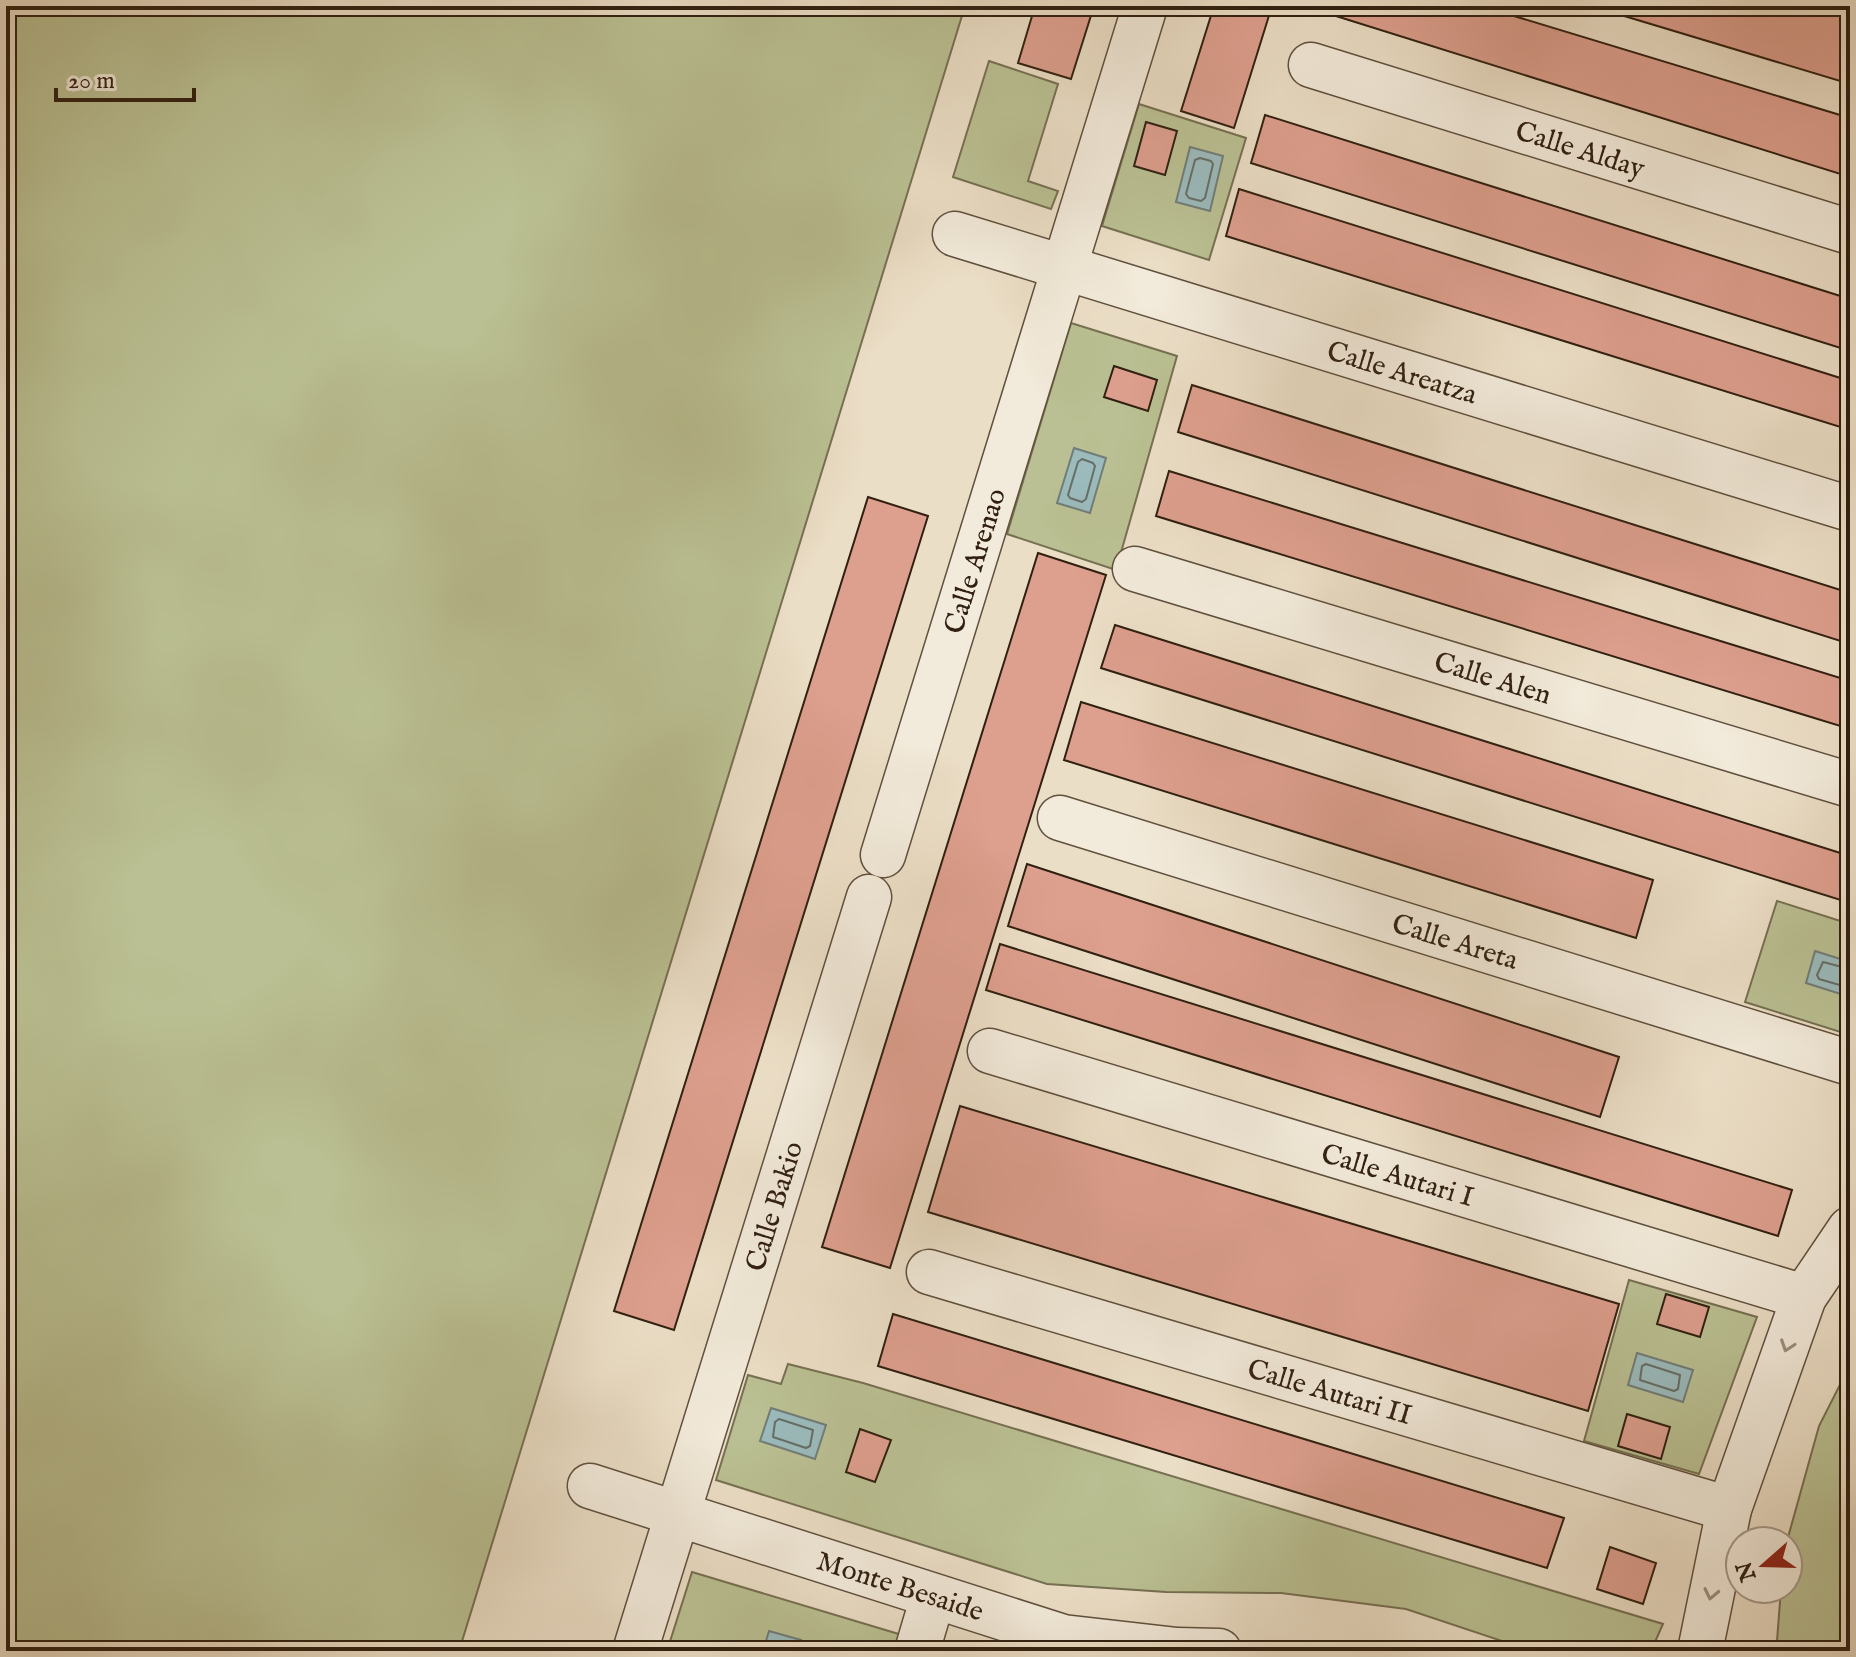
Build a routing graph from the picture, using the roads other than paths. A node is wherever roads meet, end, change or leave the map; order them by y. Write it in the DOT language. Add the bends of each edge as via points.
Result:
graph roads {
  1 [pos="1145,6"];
  2 [pos="1311,65"];
  3 [pos="1850,232"];
  4 [pos="955,234"];
  5 [pos="1065,268"];
  6 [pos="1850,509"];
  7 [pos="1135,569"];
  8 [pos="1850,785"];
  9 [pos="1060,818"];
  10 [pos="883,855"];
  11 [pos="869,897"];
  12 [pos="990,1051"];
  13 [pos="1850,1063"];
  14 [pos="1850,1229"];
  15 [pos="929,1272"];
  16 [pos="1804,1297"];
  17 [pos="590,1486"];
  18 [pos="1729,1509"];
  19 [pos="676,1513"];
  20 [pos="933,1597"];
  21 [pos="635,1651"];
  22 [pos="917,1651"];
  23 [pos="1177,1651"];
  24 [pos="1219,1651"];
  25 [pos="1700,1651"];
  1 -- 5 [label="street, Calle Arenao"];
  2 -- 3 [label="street, Calle Alday"];
  4 -- 5 [label="street, Calle Areatza"];
  5 -- 6 [label="street, Calle Areatza"];
  5 -- 10 [label="street, Calle Arenao"];
  7 -- 8 [label="street, Calle Alen"];
  9 -- 13 [label="street, Calle Areta"];
  11 -- 19 [label="street, Calle Bakio"];
  12 -- 16 [label="street, Calle Autari I"];
  14 -- 16 [label="street"];
  15 -- 18 [label="street, Calle Autari II"];
  16 -- 18 [label="street, one-way"];
  17 -- 19 [label="street, Monte Besaide"];
  18 -- 25 [label="street, one-way"];
  19 -- 20 [label="street, Monte Besaide"];
  19 -- 21 [label="street, Calle Bakio"];
  20 -- 22 [label="street"];
  20 -- 23 [label="street, Monte Besaide" via="1063,1637"];
  23 -- 24 [label="street, Monte Besaide"];
}
